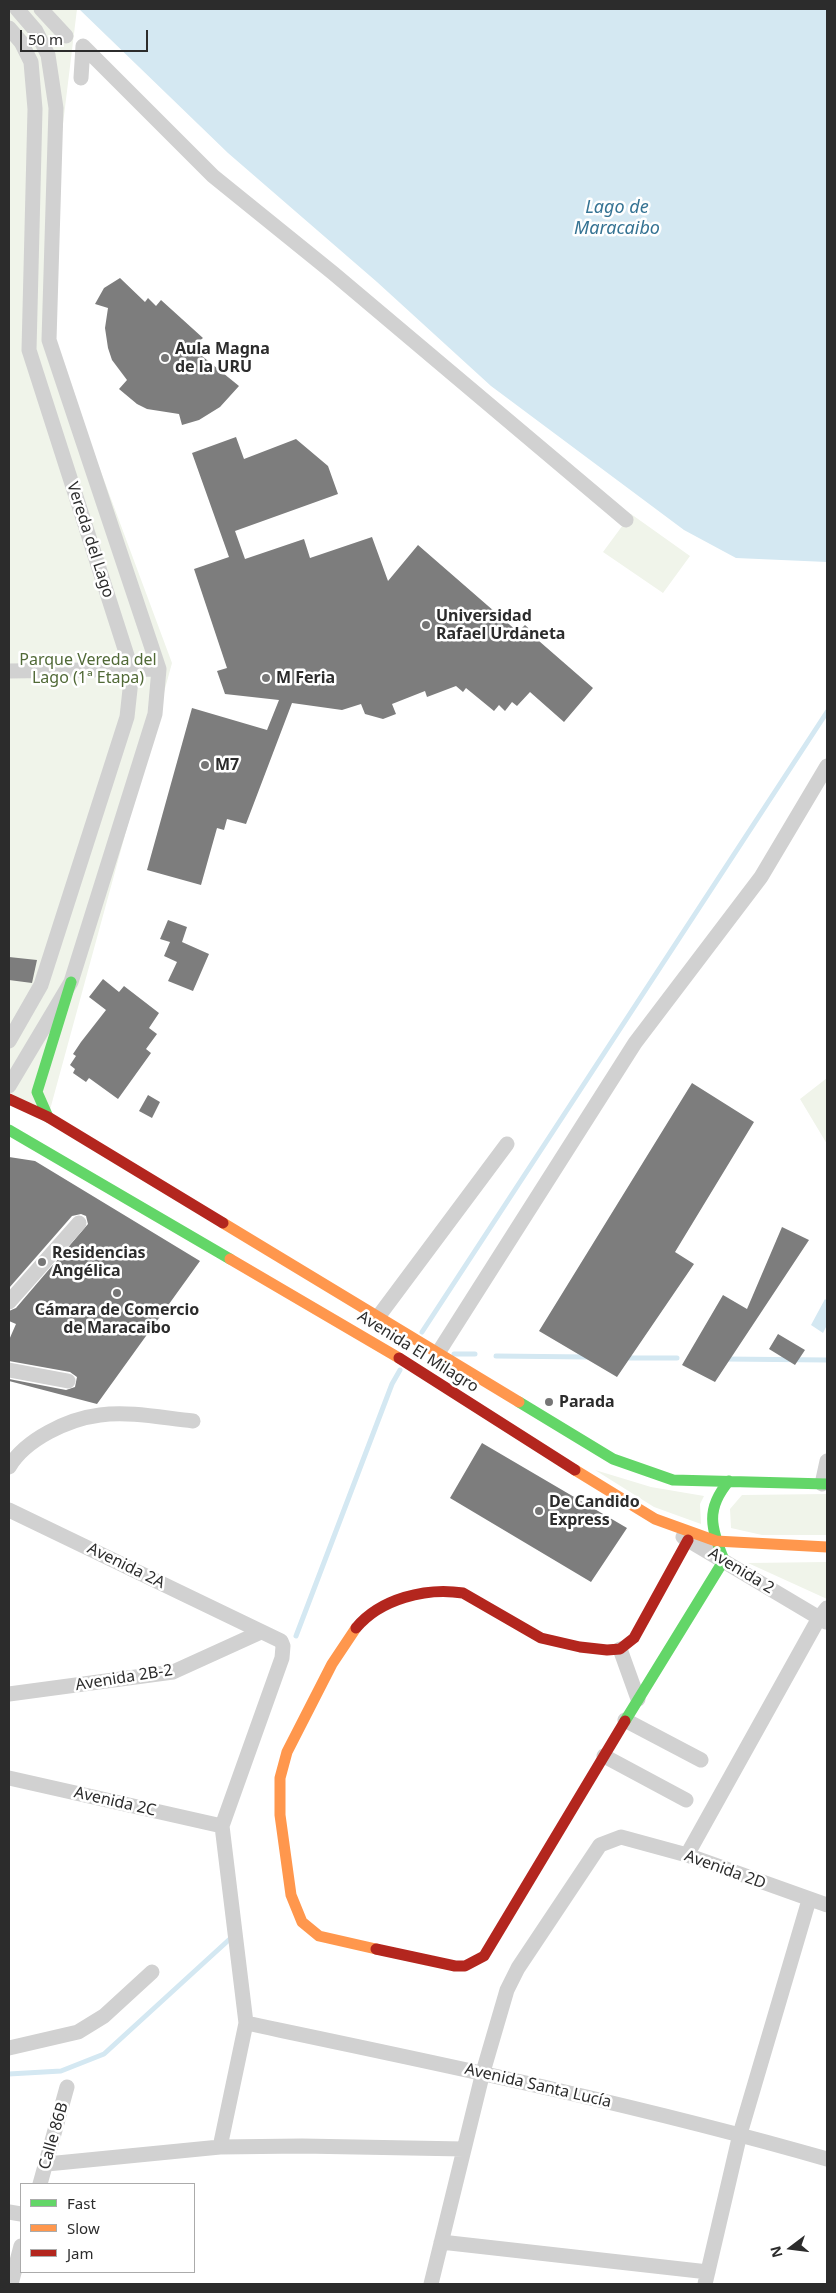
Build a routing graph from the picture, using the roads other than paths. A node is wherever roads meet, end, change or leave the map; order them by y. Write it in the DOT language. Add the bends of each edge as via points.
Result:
graph roads {
  1 [pos="17,9"];
  2 [pos="42,9"];
  3 [pos="9,28"];
  4 [pos="66,36"];
  5 [pos="81,78"];
  6 [pos="626,520"];
  7 [pos="158,669"];
  8 [pos="132,670"];
  9 [pos="9,671"];
  10 [pos="827,766"];
  11 [pos="72,982"];
  12 [pos="9,1041"];
  13 [pos="9,1086"];
  14 [pos="9,1099"];
  15 [pos="48,1117"];
  16 [pos="9,1130"];
  17 [pos="34,1143"];
  18 [pos="507,1144"];
  19 [pos="9,1146"];
  20 [pos="79,1223"];
  21 [pos="9,1302"];
  22 [pos="378,1317"];
  23 [pos="438,1353"];
  24 [pos="9,1370"];
  25 [pos="68,1381"];
  26 [pos="193,1421"];
  27 [pos="827,1461"];
  28 [pos="9,1467"];
  29 [pos="729,1481"];
  30 [pos="825,1484"];
  31 [pos="9,1510"];
  32 [pos="655,1519"];
  33 [pos="688,1540"];
  34 [pos="716,1541"];
  35 [pos="827,1547"];
  36 [pos="724,1560"];
  37 [pos="824,1616"];
  38 [pos="261,1632"];
  39 [pos="620,1649"];
  40 [pos="9,1694"];
  41 [pos="638,1699"];
  42 [pos="625,1720"];
  43 [pos="604,1756"];
  44 [pos="701,1760"];
  45 [pos="9,1778"];
  46 [pos="686,1800"];
  47 [pos="222,1826"];
  48 [pos="687,1855"];
  49 [pos="809,1900"];
  50 [pos="827,1905"];
  51 [pos="152,1972"];
  52 [pos="246,2023"];
  53 [pos="9,2048"];
  54 [pos="483,2072"];
  55 [pos="67,2087"];
  56 [pos="740,2134"];
  57 [pos="220,2147"];
  58 [pos="464,2149"];
  59 [pos="827,2159"];
  60 [pos="46,2164"];
  61 [pos="40,2183"];
  62 [pos="441,2242"];
  63 [pos="20,2250"];
  64 [pos="706,2278"];
  65 [pos="11,2284"];
  66 [pos="431,2284"];
  1 -- 7 [label="street, Vereda del Lago" via="36,31 48,56 56,108 50,348"];
  2 -- 4 [label="street"];
  3 -- 8 [label="street, Vereda del Lago" via="30,62 35,109 29,350"];
  5 -- 6 [label="street" via="83,46 213,176 334,273"];
  7 -- 8 [label="street"];
  7 -- 11 [label="street, Vereda del Lago" via="155,714"];
  8 -- 9 [label="street"];
  8 -- 12 [label="street, Vereda del Lago" via="127,718 40,984"];
  10 -- 23 [label="street" via="761,877 635,1043"];
  11 -- 13 [label="street, Vereda del Lago"];
  11 -- 15 [label="main road" via="37,1092"];
  14 -- 15 [label="main road, Avenida El Milagro"];
  15 -- 22 [label="main road, Avenida El Milagro"];
  16 -- 17 [label="main road, Avenida El Milagro"];
  17 -- 19 [label="main road"];
  17 -- 32 [label="main road, Avenida El Milagro" via="410,1364"];
  18 -- 22 [label="street"];
  20 -- 21 [label="street"];
  22 -- 23 [label="main road, Avenida El Milagro"];
  23 -- 29 [label="main road, Avenida El Milagro" via="613,1459 674,1480"];
  24 -- 25 [label="street"];
  26 -- 28 [label="street" via="100,1415 47,1432 14,1458"];
  27 -- 30 [label="street"];
  29 -- 30 [label="main road, Avenida El Milagro"];
  29 -- 34 [label="main road" via="714,1501 712,1523"];
  31 -- 38 [label="street, Avenida 2A"];
  32 -- 33 [label="street, Avenida 2"];
  32 -- 34 [label="main road, Avenida El Milagro"];
  33 -- 36 [label="street, Avenida 2"];
  33 -- 39 [label="main road" via="634,1638"];
  34 -- 35 [label="main road, Avenida El Milagro"];
  34 -- 36 [label="main road"];
  36 -- 37 [label="street, Avenida 2"];
  36 -- 41 [label="main road"];
  37 -- 48 [label="street"];
  38 -- 40 [label="street, Avenida 2B-2" via="173,1672"];
  38 -- 47 [label="street, Avenida 2A" via="281,1641 284,1646 282,1658"];
  39 -- 41 [label="street"];
  39 -- 43 [label="main road" via="580,1647 541,1638 463,1593 449,1590 420,1594 384,1605 358,1625 336,1654 283,1763 278,1791 279,1819 290,1896 298,1916 306,1928 319,1936 455,1966 474,1963 484,1956"];
  41 -- 42 [label="main road"];
  42 -- 43 [label="main road"];
  42 -- 44 [label="street"];
  43 -- 46 [label="street"];
  45 -- 47 [label="street, Avenida 2C"];
  47 -- 52 [label="street"];
  48 -- 49 [label="street, Avenida 2D"];
  48 -- 54 [label="street, Avenida 2D" via="621,1837 600,1845 518,1968 507,1990"];
  49 -- 50 [label="street, Avenida 2D"];
  49 -- 56 [label="street"];
  51 -- 53 [label="street" via="104,2016 78,2032"];
  52 -- 54 [label="street, Avenida Santa Lucía"];
  52 -- 57 [label="street"];
  54 -- 56 [label="street, Avenida Santa Lucía"];
  54 -- 58 [label="street"];
  55 -- 60 [label="street, Calle 86B"];
  56 -- 59 [label="street, Avenida Santa Lucía"];
  56 -- 64 [label="street"];
  57 -- 58 [label="street"];
  57 -- 60 [label="street"];
  58 -- 62 [label="street"];
  60 -- 61 [label="street, Calle 86B"];
  62 -- 64 [label="street"];
  62 -- 66 [label="street"];
  63 -- 65 [label="street"];
}
